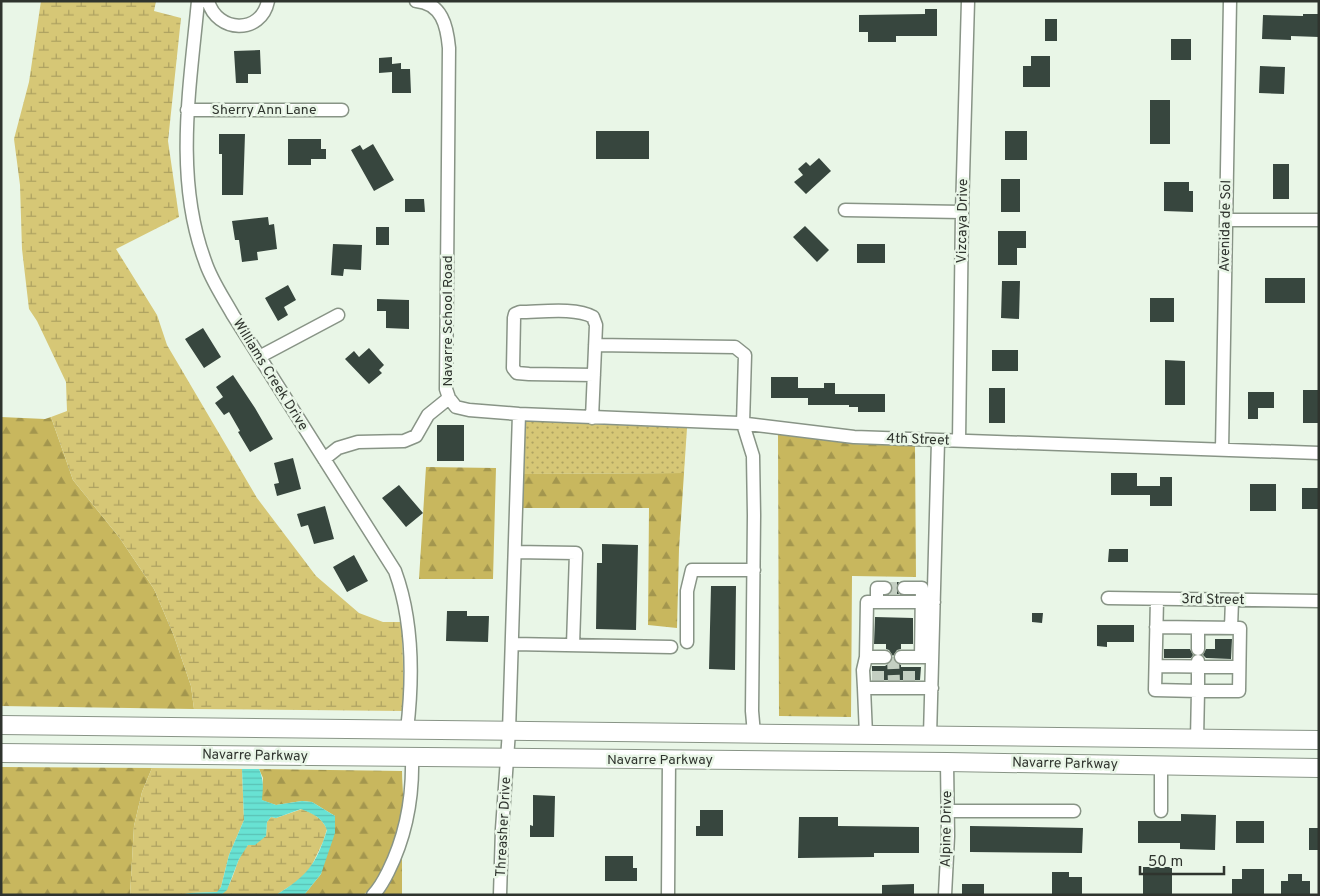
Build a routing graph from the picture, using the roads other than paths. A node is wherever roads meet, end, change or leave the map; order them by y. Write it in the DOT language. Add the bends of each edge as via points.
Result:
graph roads {
  1 [pos="198,1"];
  2 [pos="208,1"];
  3 [pos="268,1"];
  4 [pos="416,1"];
  5 [pos="968,1"];
  6 [pos="1230,1"];
  7 [pos="187,110"];
  8 [pos="342,110"];
  9 [pos="845,210"];
  10 [pos="962,212"];
  11 [pos="1226,220"];
  12 [pos="1319,220"];
  13 [pos="338,315"];
  14 [pos="595,345"];
  15 [pos="259,357"];
  16 [pos="594,374"];
  17 [pos="449,398"];
  18 [pos="519,414"];
  19 [pos="592,418"];
  20 [pos="743,424"];
  21 [pos="938,441"];
  22 [pos="959,441"];
  23 [pos="1222,450"];
  24 [pos="1319,453"];
  25 [pos="324,459"];
  26 [pos="516,552"];
  27 [pos="754,570"];
  28 [pos="885,588"];
  29 [pos="904,588"];
  30 [pos="1108,598"];
  31 [pos="1157,599"];
  32 [pos="1232,600"];
  33 [pos="1319,601"];
  34 [pos="877,602"];
  35 [pos="928,602"];
  36 [pos="1156,627"];
  37 [pos="1198,628"];
  38 [pos="1231,628"];
  39 [pos="687,642"];
  40 [pos="513,644"];
  41 [pos="573,645"];
  42 [pos="671,647"];
  43 [pos="1198,659"];
  44 [pos="1156,666"];
  45 [pos="1239,667"];
  46 [pos="864,688"];
  47 [pos="932,688"];
  48 [pos="1198,691"];
  49 [pos="1,725"];
  50 [pos="407,730"];
  51 [pos="509,731"];
  52 [pos="754,734"];
  53 [pos="866,735"];
  54 [pos="930,736"];
  55 [pos="1123,738"];
  56 [pos="1197,739"];
  57 [pos="1319,740"];
  58 [pos="1,753"];
  59 [pos="412,758"];
  60 [pos="508,759"];
  61 [pos="669,760"];
  62 [pos="756,761"];
  63 [pos="947,762"];
  64 [pos="1161,766"];
  65 [pos="1319,768"];
  66 [pos="1161,810"];
  67 [pos="948,811"];
  68 [pos="1074,811"];
  69 [pos="373,895"];
  70 [pos="500,895"];
  71 [pos="668,895"];
  72 [pos="946,895"];
  1 -- 7 [label="street, Williams Creek Drive"];
  2 -- 3 [label="street" via="219,19 236,26 255,21 262,15"];
  4 -- 17 [label="street, Navarre School Road" via="424,2 441,13 448,34 446,389"];
  5 -- 10 [label="street, Vizcaya Drive"];
  6 -- 11 [label="street, Avenida de Sol"];
  7 -- 8 [label="street, Sherry Ann Lane"];
  7 -- 15 [label="street, Williams Creek Drive" via="187,167 199,244 210,275"];
  9 -- 10 [label="street"];
  10 -- 22 [label="street, Vizcaya Drive"];
  11 -- 12 [label="street"];
  11 -- 23 [label="street, Avenida de Sol"];
  13 -- 15 [label="street"];
  14 -- 16 [label="street"];
  14 -- 16 [label="street" via="596,325 587,313 520,312 514,318 514,371"];
  14 -- 20 [label="street" via="735,347 745,355"];
  15 -- 25 [label="street, Williams Creek Drive"];
  16 -- 19 [label="street"];
  17 -- 18 [label="street, Navarre School Road" via="456,407 469,410"];
  17 -- 25 [label="street" via="428,415 416,436 404,441 358,442 338,448"];
  18 -- 19 [label="street, 4th Street"];
  18 -- 26 [label="street"];
  19 -- 20 [label="street, 4th Street"];
  20 -- 21 [label="street, 4th Street" via="854,437"];
  20 -- 27 [label="street" via="753,456"];
  21 -- 22 [label="street, 4th Street"];
  21 -- 35 [label="street"];
  22 -- 23 [label="street, 4th Street"];
  23 -- 24 [label="street, 4th Street"];
  25 -- 50 [label="street, Williams Creek Drive" via="395,571 401,588 408,615 410,708"];
  26 -- 40 [label="street"];
  26 -- 41 [label="street" via="576,553"];
  27 -- 39 [label="street" via="692,570 688,591"];
  27 -- 52 [label="street"];
  28 -- 34 [label="street" via="877,588"];
  29 -- 35 [label="street" via="922,588"];
  30 -- 31 [label="street, 3rd Street"];
  31 -- 32 [label="street, 3rd Street"];
  31 -- 36 [label="street"];
  32 -- 33 [label="street, 3rd Street"];
  32 -- 38 [label="street"];
  34 -- 35 [label="street"];
  34 -- 46 [label="street" via="867,602 877,659 863,670"];
  35 -- 47 [label="street" via="915,659"];
  36 -- 37 [label="street"];
  36 -- 44 [label="street"];
  37 -- 38 [label="street"];
  37 -- 43 [label="street"];
  38 -- 45 [label="street" via="1240,628"];
  40 -- 41 [label="street"];
  40 -- 51 [label="street"];
  41 -- 42 [label="street"];
  43 -- 44 [label="street"];
  43 -- 45 [label="street"];
  43 -- 48 [label="street"];
  44 -- 48 [label="street" via="1155,690"];
  45 -- 48 [label="street" via="1239,691"];
  46 -- 47 [label="street" via="878,685"];
  46 -- 53 [label="street"];
  47 -- 54 [label="street"];
  48 -- 56 [label="street"];
  49 -- 50 [label="highway, Navarre Parkway"];
  50 -- 51 [label="highway, Navarre Parkway"];
  51 -- 52 [label="highway, Navarre Parkway"];
  51 -- 60 [label="street"];
  52 -- 53 [label="highway, Navarre Parkway"];
  53 -- 54 [label="highway, Navarre Parkway"];
  54 -- 55 [label="highway, Navarre Parkway"];
  54 -- 62 [label="highway" via="927,746 907,753 775,752"];
  55 -- 56 [label="highway, Navarre Parkway"];
  55 -- 63 [label="highway" via="1109,745 963,745"];
  56 -- 57 [label="highway, Navarre Parkway"];
  58 -- 59 [label="highway, Navarre Parkway"];
  59 -- 60 [label="highway, Navarre Parkway"];
  59 -- 69 [label="street" via="407,819 398,853 379,890"];
  60 -- 61 [label="highway, Navarre Parkway"];
  60 -- 70 [label="street, Threasher Drive"];
  61 -- 62 [label="highway, Navarre Parkway"];
  61 -- 71 [label="street"];
  62 -- 63 [label="highway, Navarre Parkway"];
  63 -- 64 [label="highway, Navarre Parkway"];
  63 -- 67 [label="street, Alpine Drive"];
  64 -- 65 [label="highway, Navarre Parkway"];
  64 -- 66 [label="street"];
  67 -- 68 [label="street"];
  67 -- 72 [label="street, Alpine Drive"];
}
